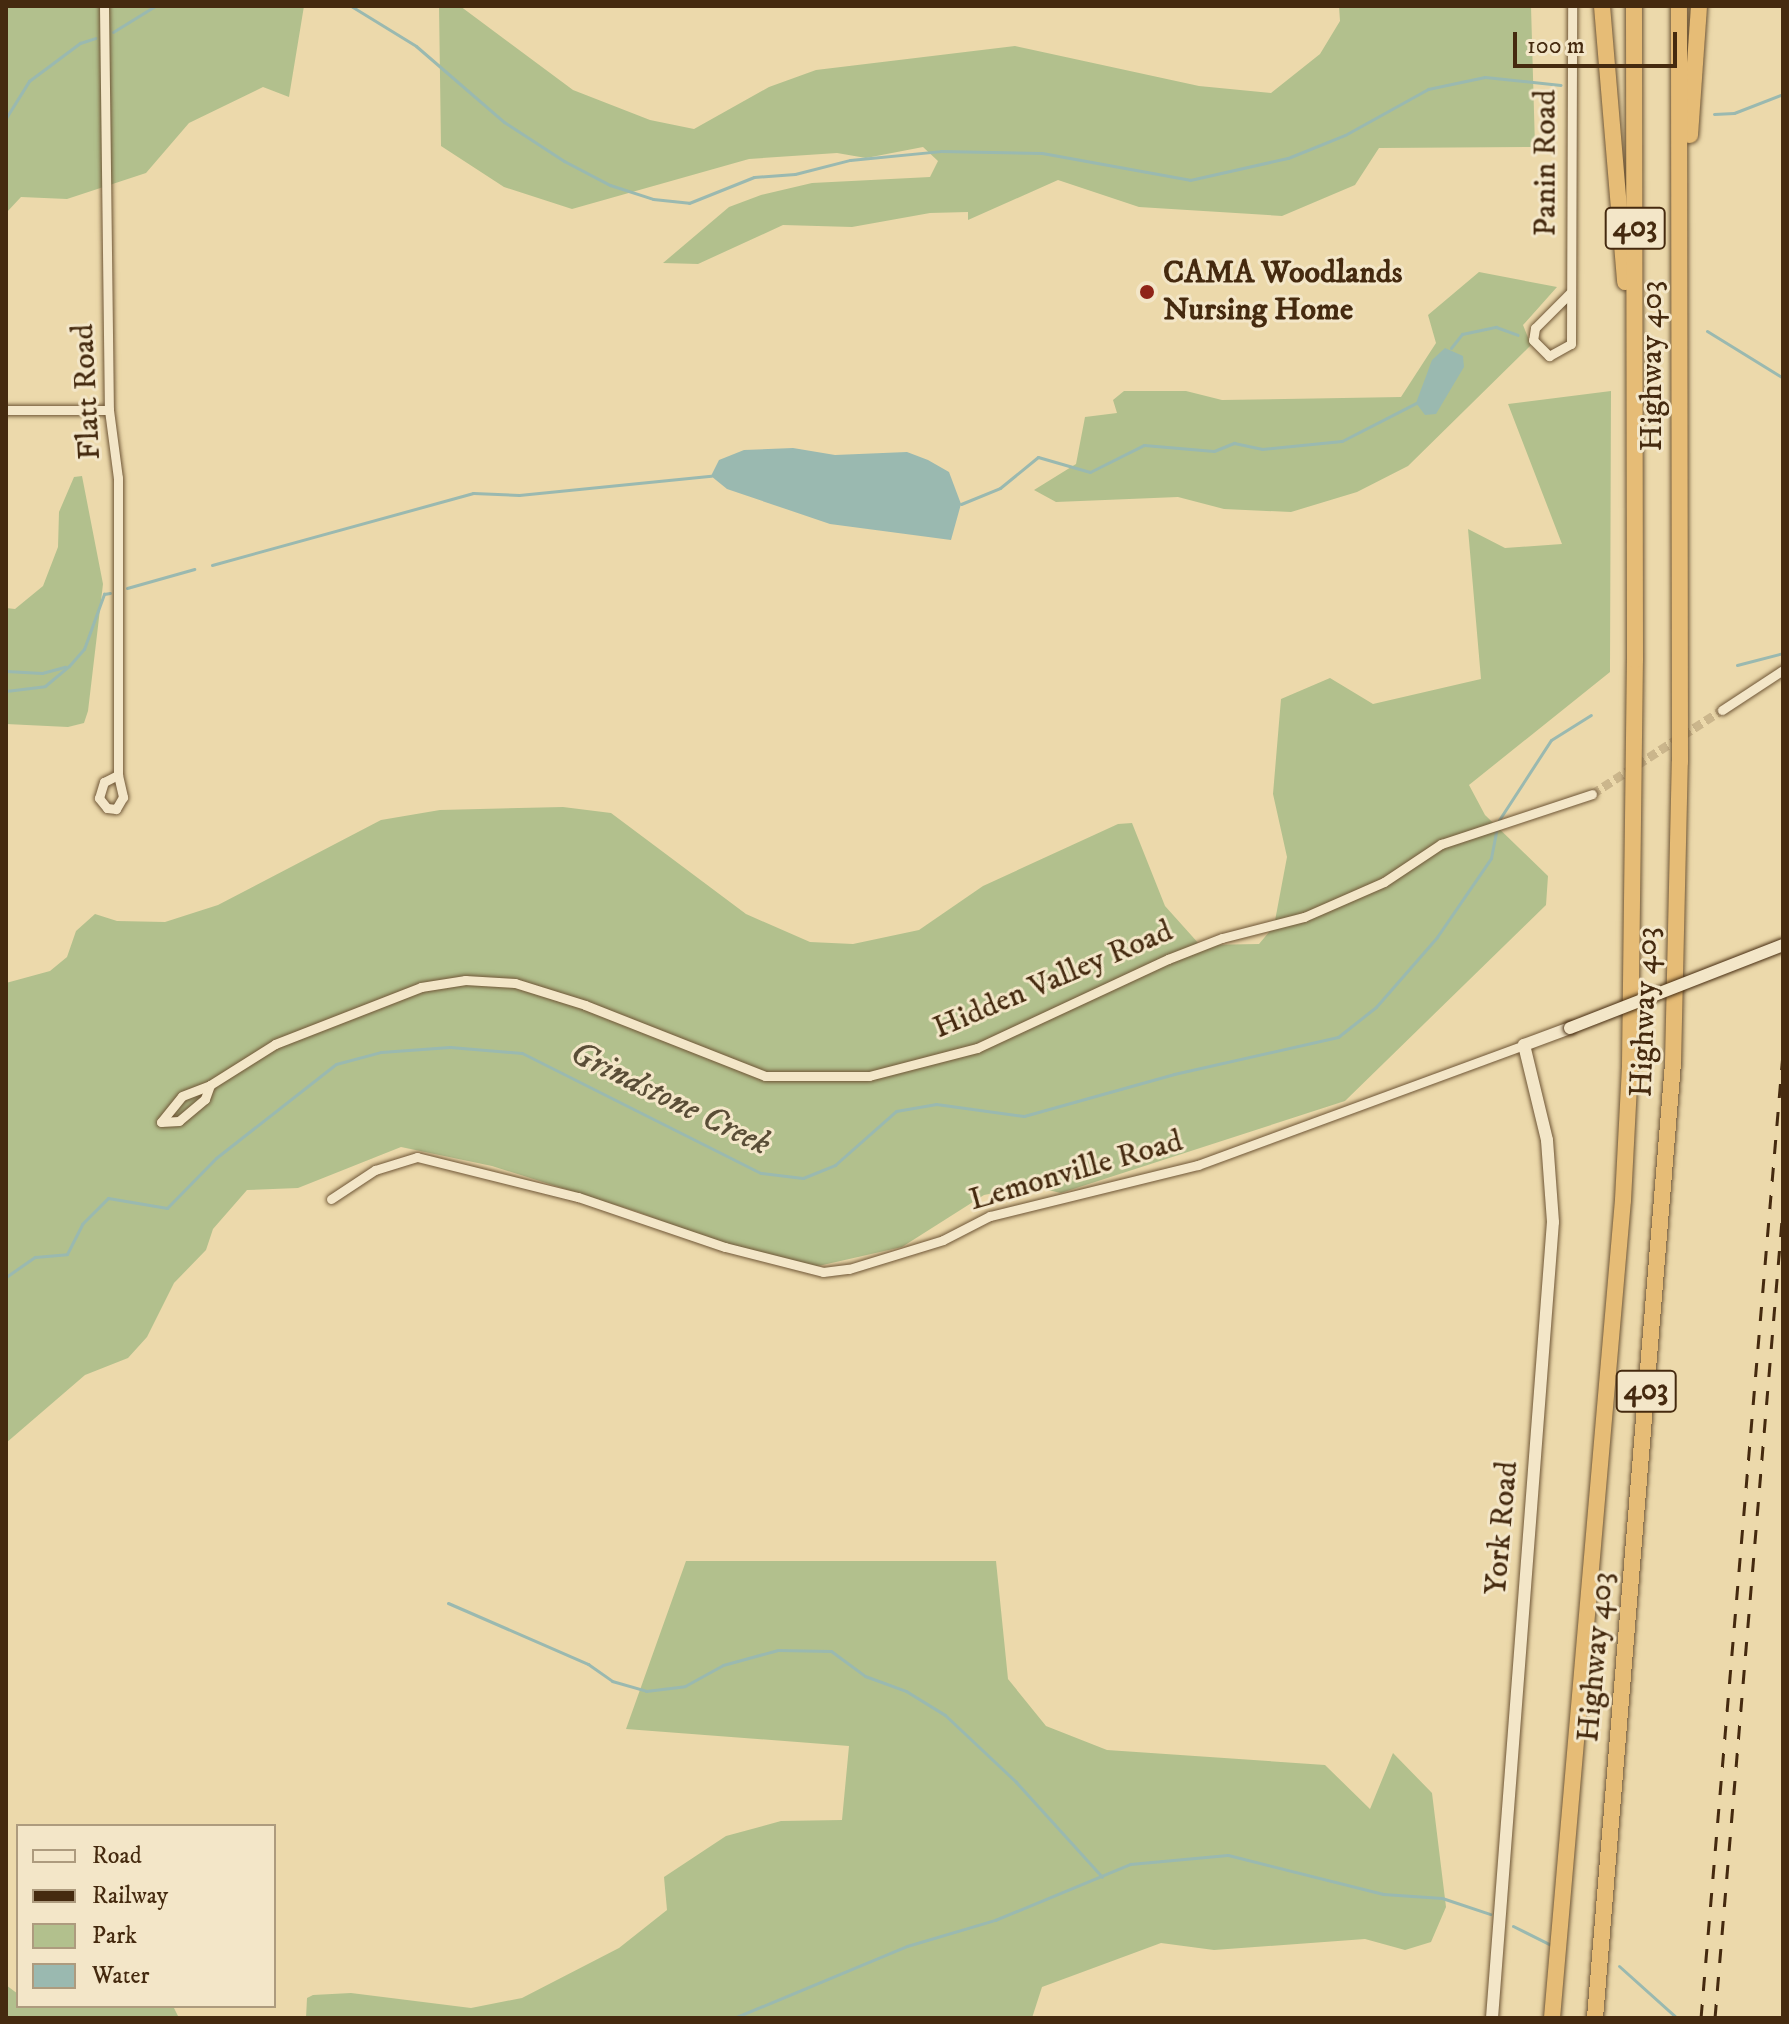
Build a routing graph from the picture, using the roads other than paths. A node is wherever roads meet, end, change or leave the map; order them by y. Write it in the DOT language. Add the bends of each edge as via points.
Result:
graph roads {
  1 [pos="104,6"];
  2 [pos="1572,6"];
  3 [pos="1602,6"];
  4 [pos="1634,6"];
  5 [pos="1679,6"];
  6 [pos="1699,6"];
  7 [pos="1680,277"];
  8 [pos="1571,292"];
  9 [pos="6,410"];
  10 [pos="109,410"];
  11 [pos="1636,451"];
  12 [pos="1783,670"];
  13 [pos="1722,710"];
  14 [pos="118,775"];
  15 [pos="1592,794"];
  16 [pos="1783,945"];
  17 [pos="1524,1045"];
  18 [pos="210,1085"];
  19 [pos="331,1199"];
  20 [pos="1492,2018"];
  21 [pos="1552,2018"];
  22 [pos="1595,2018"];
  1 -- 10 [label="street, Flatt Road"];
  2 -- 8 [label="street, Panin Road"];
  3 -- 11 [label="highway"];
  4 -- 11 [label="highway, Highway 403 / 403"];
  5 -- 7 [label="highway, Highway 403 / 403"];
  6 -- 7 [label="highway"];
  7 -- 22 [label="highway, Highway 403 / 403" via="1680,762 1673,1063"];
  8 -- 8 [label="street, Panin Road" via="1535,328 1533,340 1549,356 1571,344"];
  9 -- 10 [label="street"];
  10 -- 14 [label="street, Flatt Road" via="118,478"];
  11 -- 21 [label="highway, Highway 403 / 403" via="1633,926 1623,1200"];
  12 -- 13 [label="street"];
  15 -- 18 [label="street, Hidden Valley Road" via="1441,844 1384,882 1304,917 1222,938 1168,959 977,1048 869,1076 765,1076 585,1005 515,983 465,980 421,987 275,1044"];
  16 -- 17 [label="street, Lemonville Road, bridge"];
  17 -- 19 [label="street, Lemonville Road" via="1198,1165 990,1216 943,1240 849,1269 823,1272 725,1247 578,1197 417,1157 375,1170"];
  17 -- 20 [label="street, York Road" via="1547,1140 1553,1222"];
  18 -- 18 [label="street, Hidden Valley Road" via="182,1096 161,1122 179,1121 205,1099"];
}
